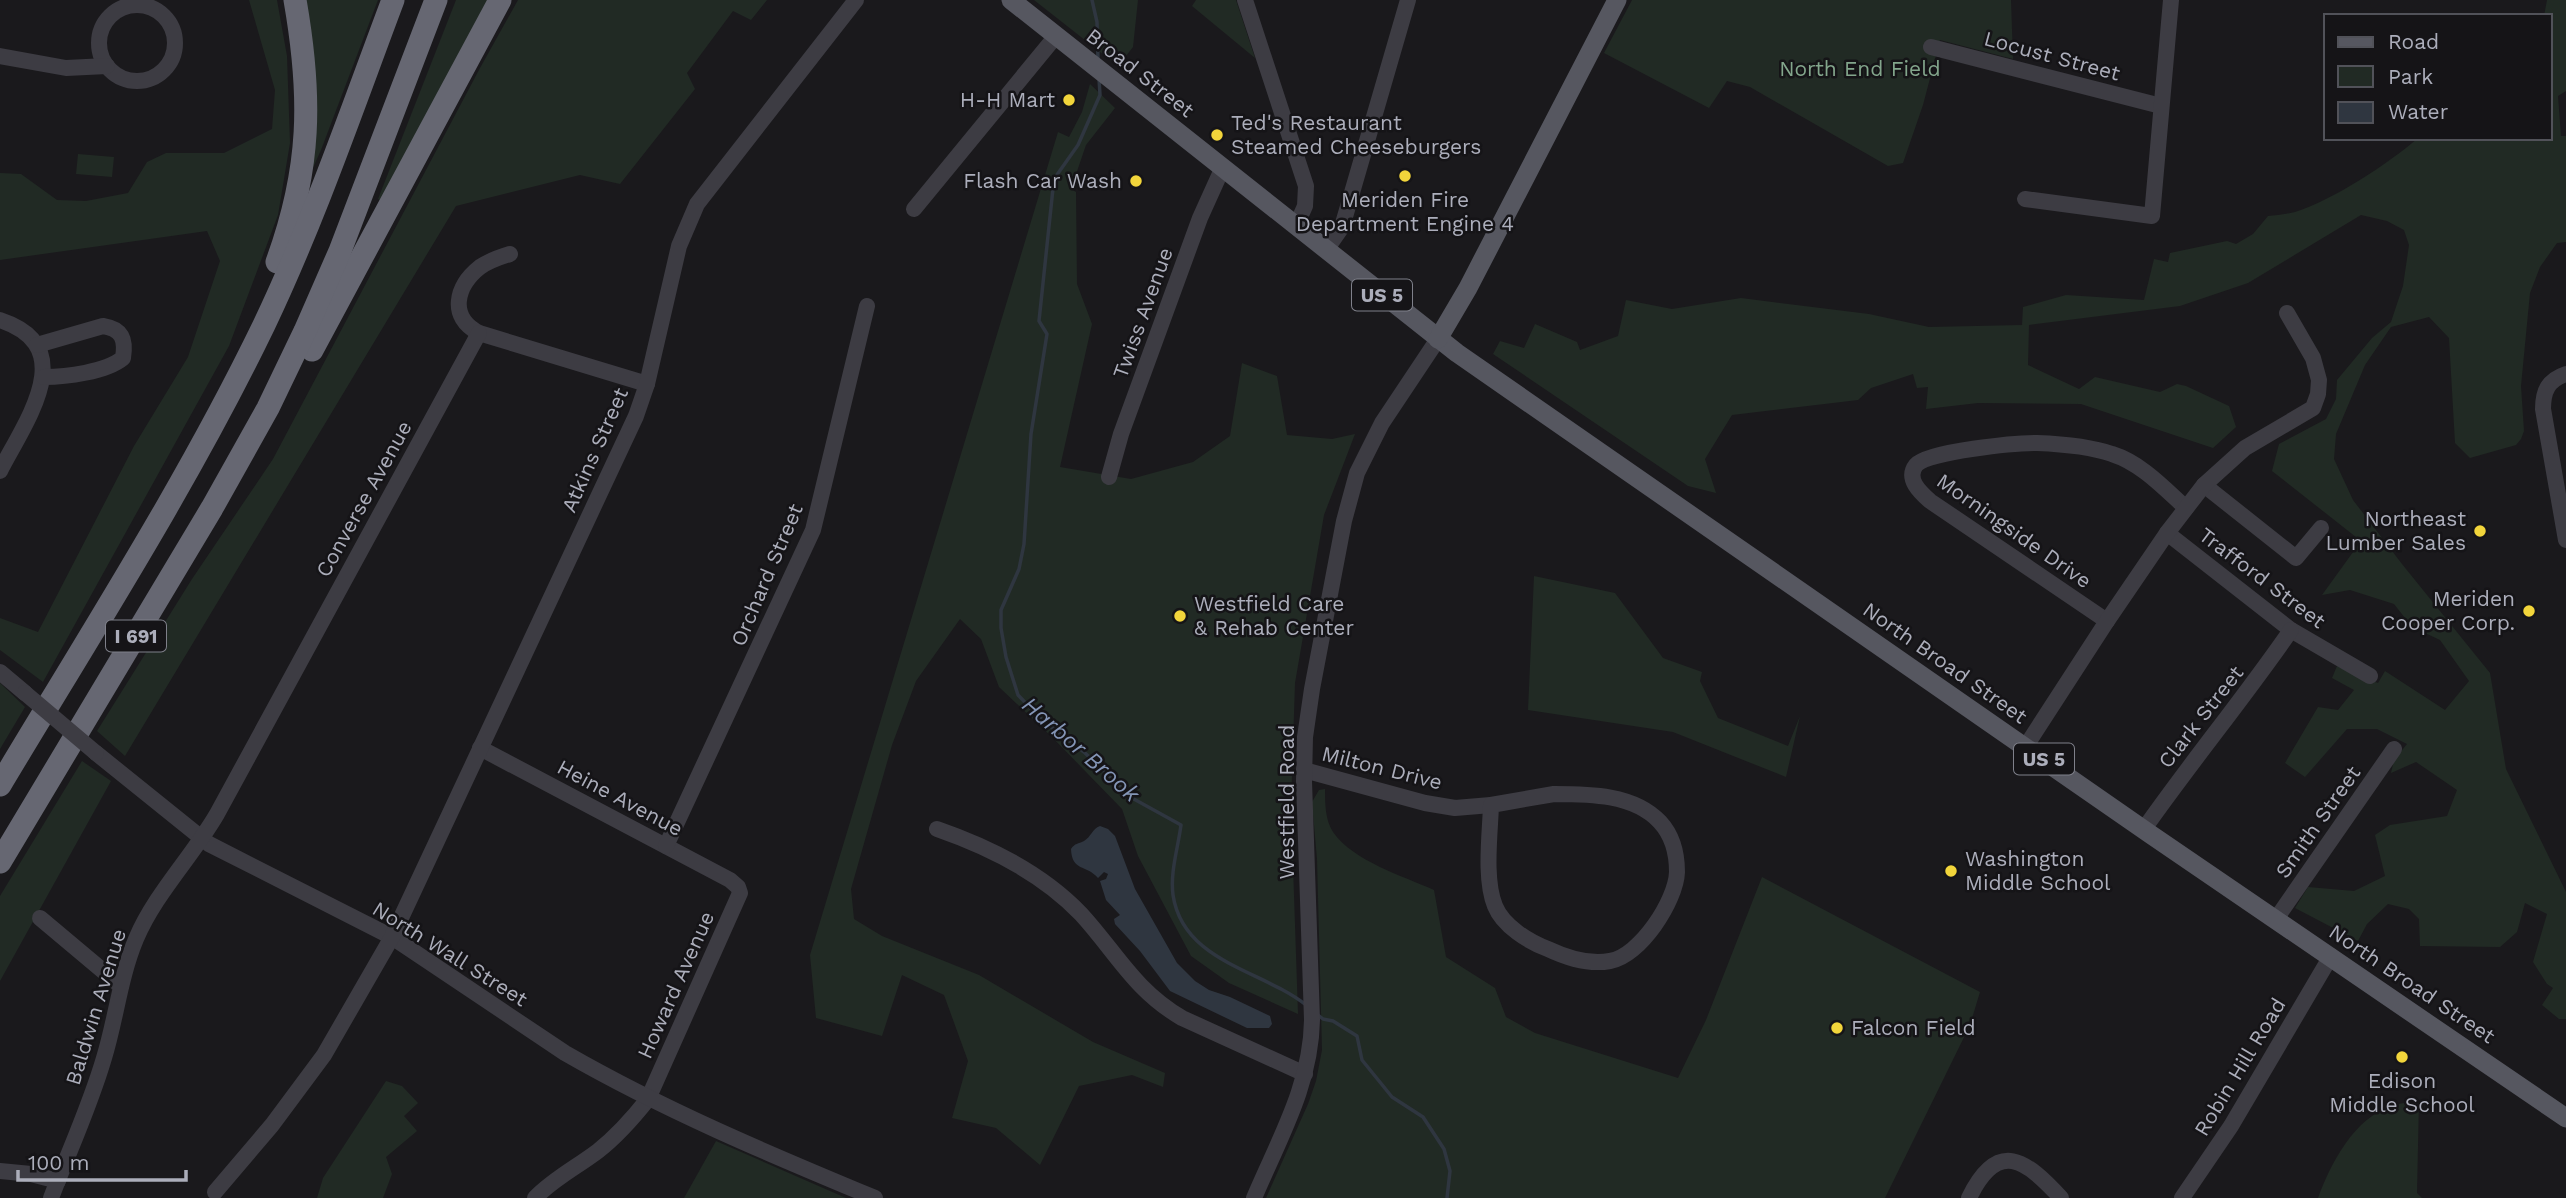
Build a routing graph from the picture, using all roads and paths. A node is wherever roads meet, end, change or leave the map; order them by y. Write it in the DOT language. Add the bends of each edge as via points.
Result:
graph roads {
  1 [pos="295,0"];
  2 [pos="393,0"];
  3 [pos="436,0"];
  4 [pos="500,0"];
  5 [pos="856,0"];
  6 [pos="1011,0"];
  7 [pos="1245,0"];
  8 [pos="1408,0"];
  9 [pos="1617,0"];
  10 [pos="2171,0"];
  11 [pos="1056,36"];
  12 [pos="1931,47"];
  13 [pos="0,56"];
  14 [pos="107,65"];
  15 [pos="2161,106"];
  16 [pos="1223,167"];
  17 [pos="2025,200"];
  18 [pos="914,209"];
  19 [pos="1296,226"];
  20 [pos="1325,250"];
  21 [pos="510,254"];
  22 [pos="867,306"];
  23 [pos="2287,313"];
  24 [pos="0,320"];
  25 [pos="479,333"];
  26 [pos="1438,339"];
  27 [pos="37,345"];
  28 [pos="252,348"];
  29 [pos="2566,374"];
  30 [pos="44,377"];
  31 [pos="647,384"];
  32 [pos="268,408"];
  33 [pos="0,471"];
  34 [pos="1108,477"];
  35 [pos="2204,485"];
  36 [pos="2186,508"];
  37 [pos="2321,528"];
  38 [pos="2167,533"];
  39 [pos="2566,540"];
  40 [pos="2107,621"];
  41 [pos="2291,630"];
  42 [pos="0,672"];
  43 [pos="2370,676"];
  44 [pos="76,736"];
  45 [pos="2026,746"];
  46 [pos="480,748"];
  47 [pos="2394,749"];
  48 [pos="1304,770"];
  49 [pos="0,785"];
  50 [pos="1491,805"];
  51 [pos="937,829"];
  52 [pos="2144,830"];
  53 [pos="202,839"];
  54 [pos="666,846"];
  55 [pos="0,862"];
  56 [pos="738,887"];
  57 [pos="40,918"];
  58 [pos="2276,919"];
  59 [pos="393,937"];
  60 [pos="2331,956"];
  61 [pos="121,986"];
  62 [pos="1305,1074"];
  63 [pos="648,1099"];
  64 [pos="2566,1118"];
  65 [pos="0,1171"];
  66 [pos="58,1181"];
  67 [pos="215,1192"];
  68 [pos="51,1198"];
  69 [pos="535,1198"];
  70 [pos="875,1198"];
  71 [pos="1254,1198"];
  72 [pos="1969,1198"];
  73 [pos="2061,1198"];
  74 [pos="2182,1198"];
  1 -- 28 [label="highway" via="307,86 305,152 293,213 258,310"];
  2 -- 28 [label="highway, I 691" via="308,225"];
  3 -- 32 [label="highway, I 691" via="345,239"];
  4 -- 32 [label="highway" via="302,369"];
  5 -- 31 [label="street, Atkins Street" via="697,204 678,246"];
  6 -- 11 [label="main road, Broad Street / US 5"];
  7 -- 19 [label="street" via="1306,186 1305,206"];
  8 -- 20 [label="street" via="1342,227"];
  9 -- 26 [label="main road"];
  10 -- 15 [label="street"];
  11 -- 16 [label="main road, Broad Street / US 5"];
  11 -- 18 [label="street"];
  12 -- 15 [label="street, Locust Street"];
  13 -- 14 [label="street" via="66,68"];
  14 -- 14 [label="street" via="128,80 141,81 164,70 175,47 170,22 162,13 139,4 116,11 101,30 101,55"];
  15 -- 17 [label="street" via="2152,216"];
  16 -- 19 [label="main road, Broad Street / US 5"];
  16 -- 34 [label="street, Twiss Avenue" via="1200,218"];
  19 -- 20 [label="main road, Broad Street / US 5"];
  20 -- 26 [label="main road, Broad Street / US 5"];
  21 -- 25 [label="street" via="482,265 464,285 458,313"];
  22 -- 54 [label="street, Orchard Street" via="813,530"];
  23 -- 35 [label="street" via="2313,358 2319,380 2313,408 2245,448"];
  24 -- 27 [label="street" via="20,328"];
  25 -- 31 [label="street"];
  25 -- 53 [label="street, Converse Avenue"];
  26 -- 45 [label="main road, North Broad Street / US 5"];
  26 -- 48 [label="street, Westfield Road" via="1382,423 1357,473 1343,521 1310,701"];
  27 -- 30 [label="street"];
  27 -- 30 [label="street" via="103,326 123,335 123,358 116,364 64,377"];
  28 -- 49 [label="highway, I 691" via="181,482"];
  29 -- 39 [label="street" via="2547,385 2543,409"];
  30 -- 33 [label="street"];
  31 -- 46 [label="street, Atkins Street" via="624,445"];
  32 -- 44 [label="highway, I 691"];
  35 -- 36 [label="street"];
  35 -- 37 [label="street" via="2296,558"];
  36 -- 38 [label="street"];
  36 -- 40 [label="street, Morningside Drive" via="2127,460 2094,449 2011,444 1917,464 1913,481 1930,501"];
  38 -- 40 [label="street"];
  38 -- 41 [label="street, Trafford Street"];
  40 -- 45 [label="street"];
  41 -- 43 [label="street, Trafford Street"];
  41 -- 52 [label="street, Clark Street"];
  42 -- 44 [label="street, North Wall Street, bridge"];
  44 -- 53 [label="street, North Wall Street, bridge"];
  44 -- 55 [label="highway, I 691"];
  45 -- 52 [label="main road, North Broad Street / US 5"];
  46 -- 54 [label="street, Heine Avenue"];
  46 -- 59 [label="street, Atkins Street"];
  47 -- 58 [label="street, Smith Street"];
  48 -- 50 [label="street, Milton Drive" via="1425,803 1455,808"];
  48 -- 62 [label="street, Westfield Road" via="1312,995"];
  50 -- 50 [label="street, Milton Drive" via="1555,793 1591,794 1629,802 1659,822 1674,845 1677,873 1669,900 1651,931 1633,950 1612,961 1586,962 1534,944 1513,928 1496,908 1490,886"];
  51 -- 62 [label="street" via="989,849 1047,884 1163,1007"];
  52 -- 58 [label="main road, North Broad Street / US 5"];
  53 -- 59 [label="street, North Wall Street"];
  53 -- 61 [label="street, Baldwin Avenue" via="147,917"];
  54 -- 56 [label="street, Heine Avenue"];
  56 -- 63 [label="street, Howard Avenue" via="738,900"];
  57 -- 61 [label="street"];
  58 -- 60 [label="main road, North Broad Street / US 5"];
  59 -- 63 [label="street, North Wall Street" via="565,1053"];
  59 -- 67 [label="street, Atkins Street" via="324,1055"];
  60 -- 64 [label="main road, North Broad Street / US 5"];
  60 -- 74 [label="street, Robin Hill Road" via="2245,1103"];
  61 -- 66 [label="street, Baldwin Avenue" via="97,1083"];
  62 -- 71 [label="street, Westfield Road"];
  63 -- 69 [label="street, Howard Avenue" via="599,1150"];
  63 -- 70 [label="street, North Wall Street"];
  65 -- 66 [label="street"];
  66 -- 68 [label="street, Baldwin Avenue"];
  72 -- 73 [label="street" via="1989,1169 2004,1160 2024,1163"];
}
